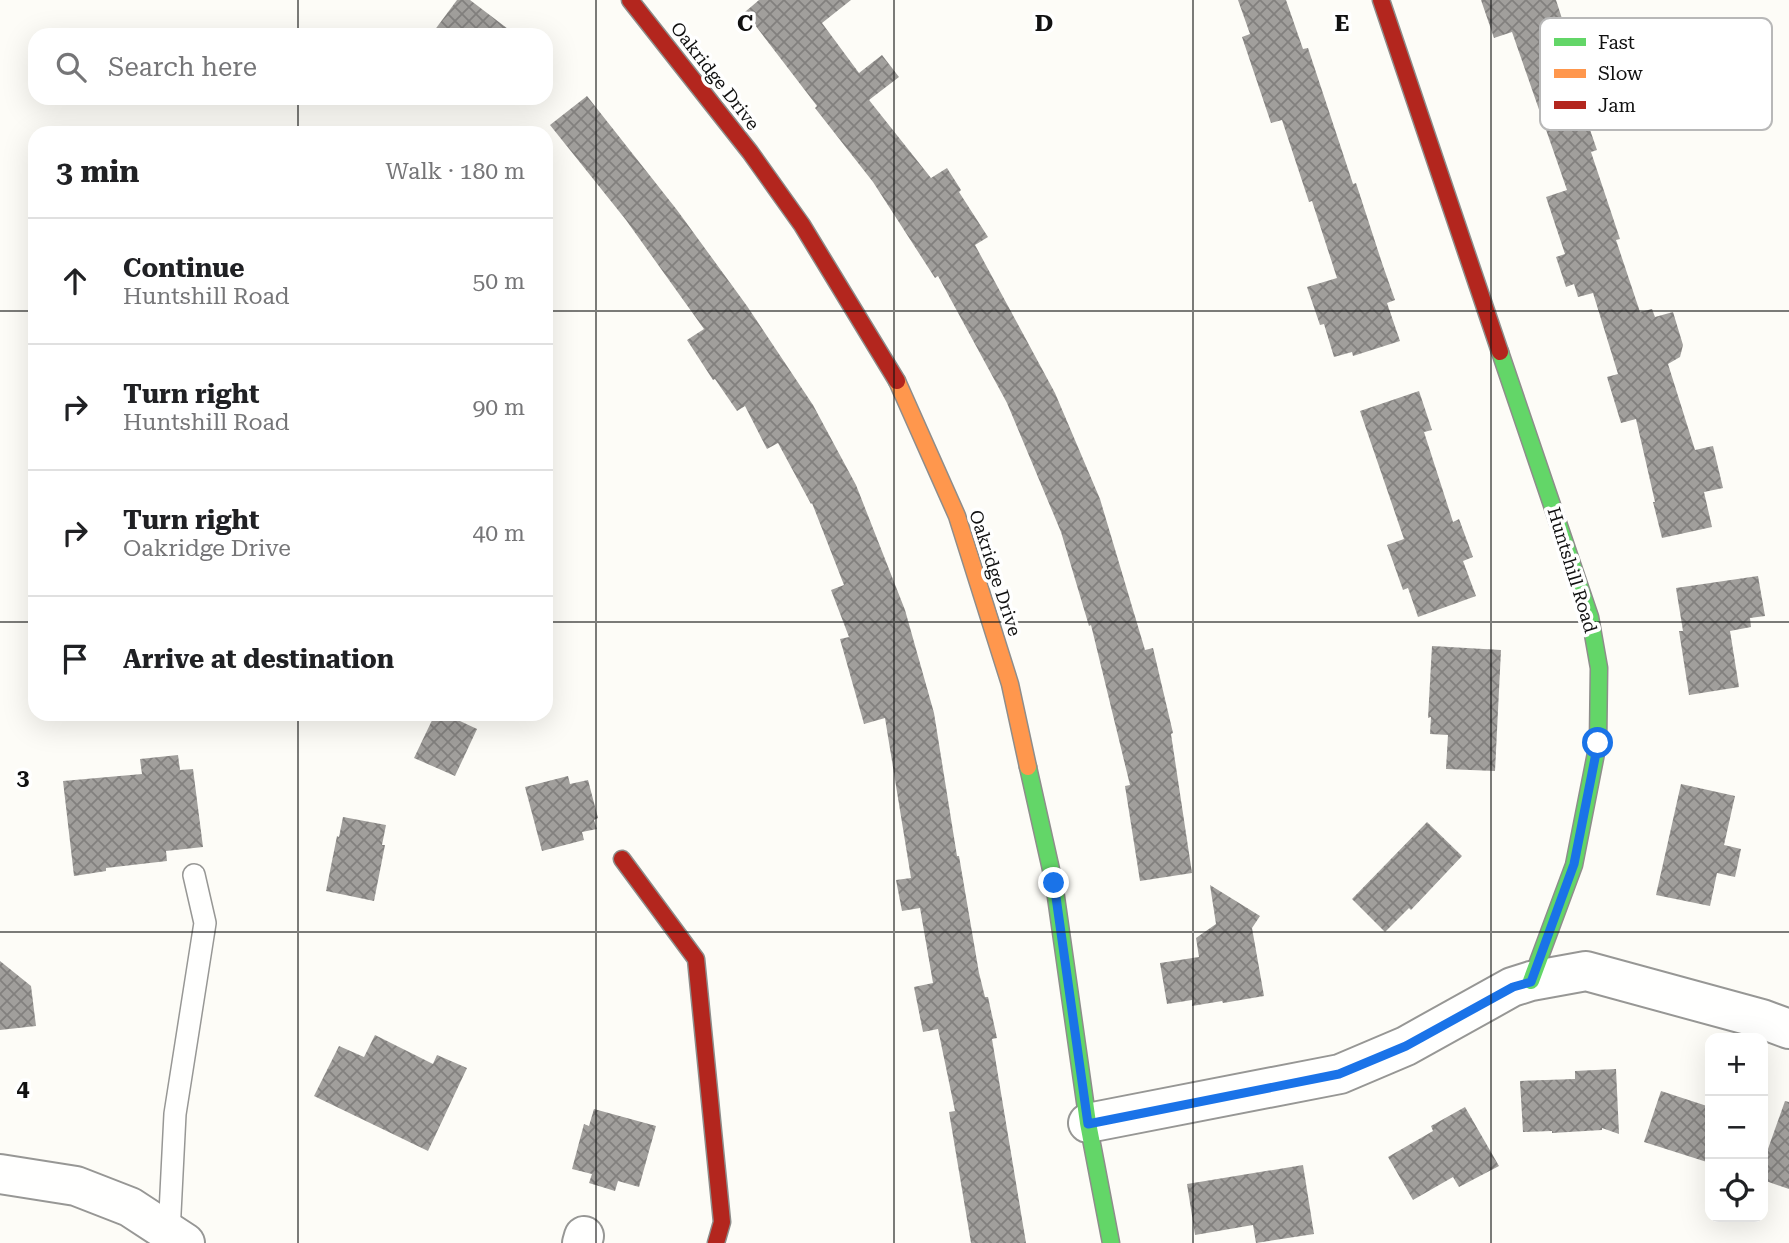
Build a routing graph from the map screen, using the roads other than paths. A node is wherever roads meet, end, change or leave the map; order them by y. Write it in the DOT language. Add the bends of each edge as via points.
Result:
graph roads {
  1 [pos="630,0"];
  2 [pos="1381,0"];
  3 [pos="622,859"];
  4 [pos="194,875"];
  5 [pos="1531,982"];
  6 [pos="1789,1029"];
  7 [pos="1088,1124"];
  8 [pos="0,1174"];
  9 [pos="177,1238"];
  10 [pos="716,1243"];
  11 [pos="1111,1243"];
  1 -- 7 [label="street, Oakridge Drive" via="802,225 901,388 957,516 1010,684 1054,883"];
  2 -- 5 [label="street, Huntshill Road" via="1590,617 1599,668 1598,743 1574,864"];
  3 -- 10 [label="street" via="696,959 722,1222"];
  4 -- 9 [label="lane" via="205,923 175,1114"];
  5 -- 6 [label="street" via="1586,971"];
  5 -- 7 [label="street" via="1513,987 1406,1046 1339,1074"];
  7 -- 11 [label="street, Oakridge Drive"];
  8 -- 9 [label="street" via="76,1186 130,1207"];
}
